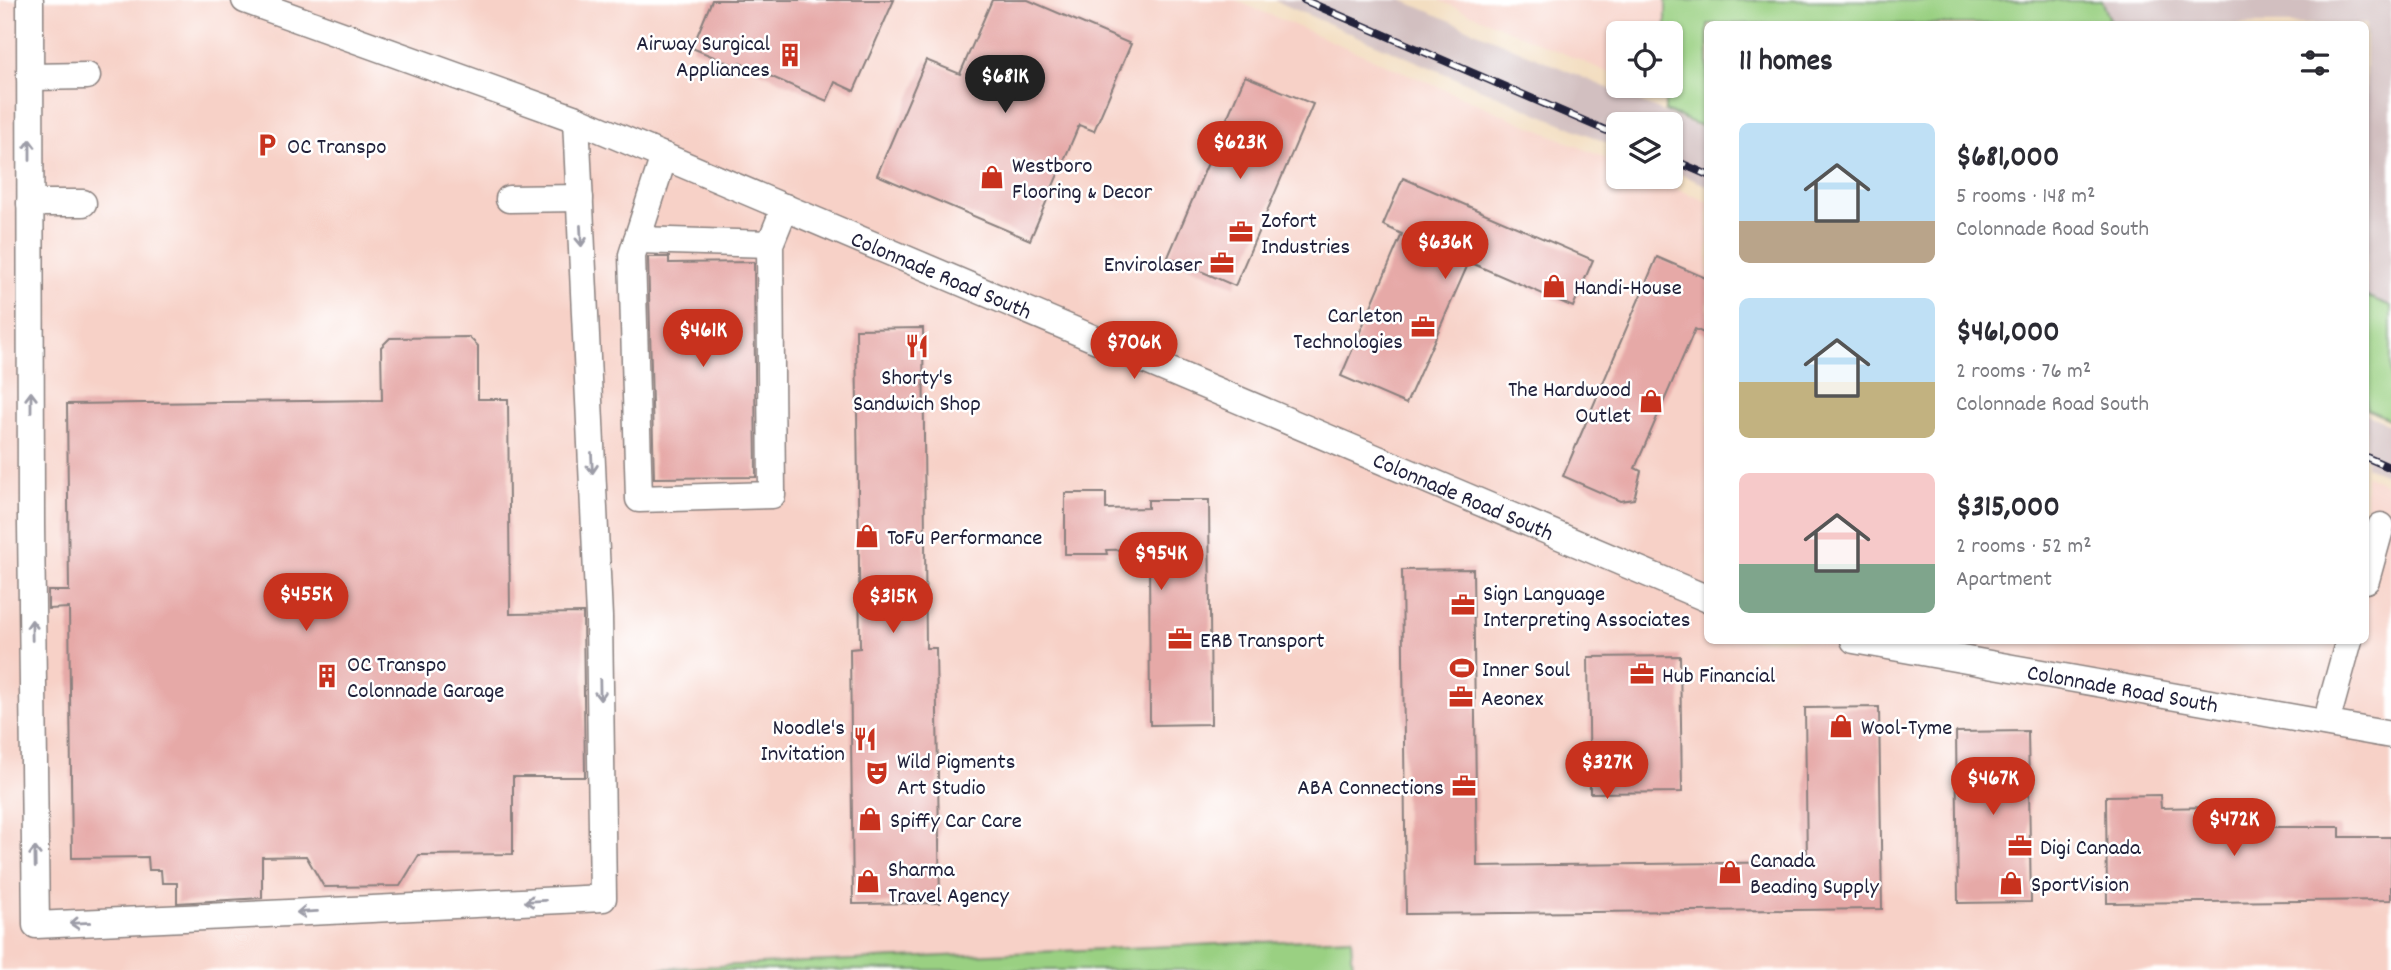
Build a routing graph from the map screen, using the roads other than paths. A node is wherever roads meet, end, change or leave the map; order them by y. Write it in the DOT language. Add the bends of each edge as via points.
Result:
graph roads {
  1 [pos="30,0"];
  2 [pos="245,0"];
  3 [pos="87,76"];
  4 [pos="30,77"];
  5 [pos="576,119"];
  6 [pos="664,156"];
  7 [pos="580,198"];
  8 [pos="509,199"];
  9 [pos="30,203"];
  10 [pos="83,203"];
  11 [pos="785,208"];
  12 [pos="637,240"];
  13 [pos="770,244"];
  14 [pos="2381,526"];
  15 [pos="2369,569"];
  16 [pos="1704,597"];
  17 [pos="1877,644"];
  18 [pos="2348,644"];
  19 [pos="2326,723"];
  20 [pos="2391,735"];
  1 -- 4 [label="street"];
  2 -- 5 [label="street, Colonnade Road South"];
  3 -- 4 [label="street"];
  9 -- 4 [label="street, one-way"];
  5 -- 6 [label="street, Colonnade Road South"];
  5 -- 7 [label="street"];
  6 -- 11 [label="street, Colonnade Road South"];
  6 -- 12 [label="street"];
  7 -- 8 [label="street"];
  7 -- 9 [label="street, one-way" via="599,617 603,898 36,925"];
  9 -- 10 [label="street"];
  11 -- 13 [label="street"];
  11 -- 16 [label="street, Colonnade Road South"];
  12 -- 13 [label="street"];
  12 -- 13 [label="street" via="632,256 639,499 772,495"];
  14 -- 15 [label="street"];
  17 -- 19 [label="street, Colonnade Road South"];
  18 -- 19 [label="street"];
  19 -- 20 [label="street, Colonnade Road South"];
}
